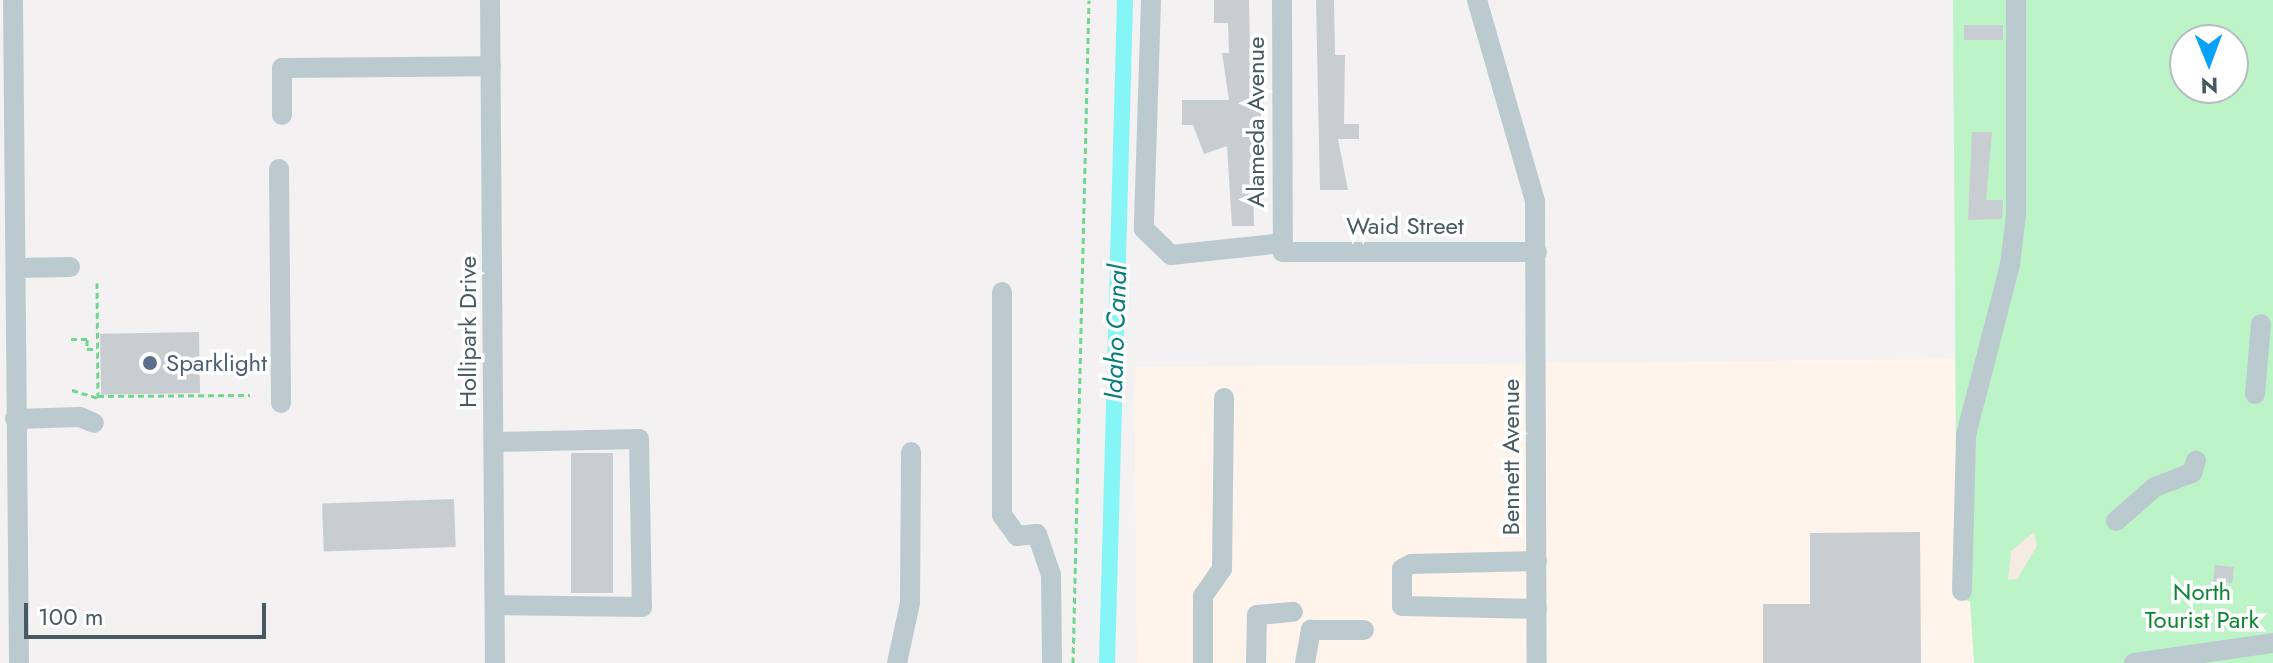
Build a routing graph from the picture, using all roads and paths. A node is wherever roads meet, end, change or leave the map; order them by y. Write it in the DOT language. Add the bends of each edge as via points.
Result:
graph roads {
  1 [pos="13,0"];
  2 [pos="490,0"];
  3 [pos="1089,0"];
  4 [pos="1151,0"];
  5 [pos="1282,0"];
  6 [pos="1477,0"];
  7 [pos="2016,0"];
  8 [pos="491,66"];
  9 [pos="282,115"];
  10 [pos="279,169"];
  11 [pos="1283,243"];
  12 [pos="1537,252"];
  13 [pos="70,267"];
  14 [pos="12,272"];
  15 [pos="97,283"];
  16 [pos="1002,292"];
  17 [pos="2261,324"];
  18 [pos="71,339"];
  19 [pos="97,349"];
  20 [pos="72,390"];
  21 [pos="2255,394"];
  22 [pos="250,395"];
  23 [pos="98,396"];
  24 [pos="1224,398"];
  25 [pos="281,403"];
  26 [pos="15,419"];
  27 [pos="94,423"];
  28 [pos="494,442"];
  29 [pos="911,452"];
  30 [pos="2196,461"];
  31 [pos="2116,521"];
  32 [pos="8,525"];
  33 [pos="1537,561"];
  34 [pos="1962,591"];
  35 [pos="495,605"];
  36 [pos="1537,609"];
  37 [pos="1293,612"];
  38 [pos="1364,630"];
  39 [pos="2273,643"];
  40 [pos="19,663"];
  41 [pos="495,663"];
  42 [pos="897,663"];
  43 [pos="1052,663"];
  44 [pos="1073,663"];
  45 [pos="1203,663"];
  46 [pos="1256,663"];
  47 [pos="1305,663"];
  48 [pos="1537,663"];
  49 [pos="2134,663"];
  1 -- 14 [label="street"];
  2 -- 8 [label="street, Hollipark Drive"];
  3 -- 44 [label="path"];
  4 -- 11 [label="street" via="1144,229 1171,255"];
  5 -- 11 [label="street, Alameda Avenue"];
  6 -- 12 [label="street, Bennett Avenue" via="1528,163"];
  7 -- 34 [label="street" via="2016,215 2010,265 1966,435"];
  8 -- 9 [label="street" via="282,68"];
  8 -- 28 [label="street, Hollipark Drive"];
  10 -- 25 [label="street"];
  11 -- 12 [label="street, Waid Street" via="1283,252"];
  12 -- 33 [label="street, Bennett Avenue"];
  13 -- 14 [label="street"];
  14 -- 26 [label="street"];
  15 -- 19 [label="path"];
  16 -- 43 [label="street" via="1002,515 1017,536 1037,534 1051,575"];
  17 -- 21 [label="street"];
  18 -- 19 [label="path" via="87,339 87,349"];
  19 -- 23 [label="path"];
  20 -- 23 [label="path"];
  22 -- 23 [label="path"];
  24 -- 45 [label="street" via="1222,569 1203,596"];
  26 -- 27 [label="street" via="80,417"];
  26 -- 32 [label="street"];
  28 -- 35 [label="street, Hollipark Drive"];
  28 -- 35 [label="street" via="639,439 642,607"];
  29 -- 42 [label="street" via="910,603"];
  30 -- 31 [label="street" via="2192,473 2155,487"];
  32 -- 40 [label="street"];
  33 -- 36 [label="street, Bennett Avenue"];
  33 -- 36 [label="street" via="1411,564 1402,569 1402,606"];
  35 -- 41 [label="street, Hollipark Drive"];
  36 -- 48 [label="street, Bennett Avenue"];
  37 -- 46 [label="street" via="1257,615"];
  38 -- 47 [label="street" via="1306,633"];
  39 -- 49 [label="street"];
}
